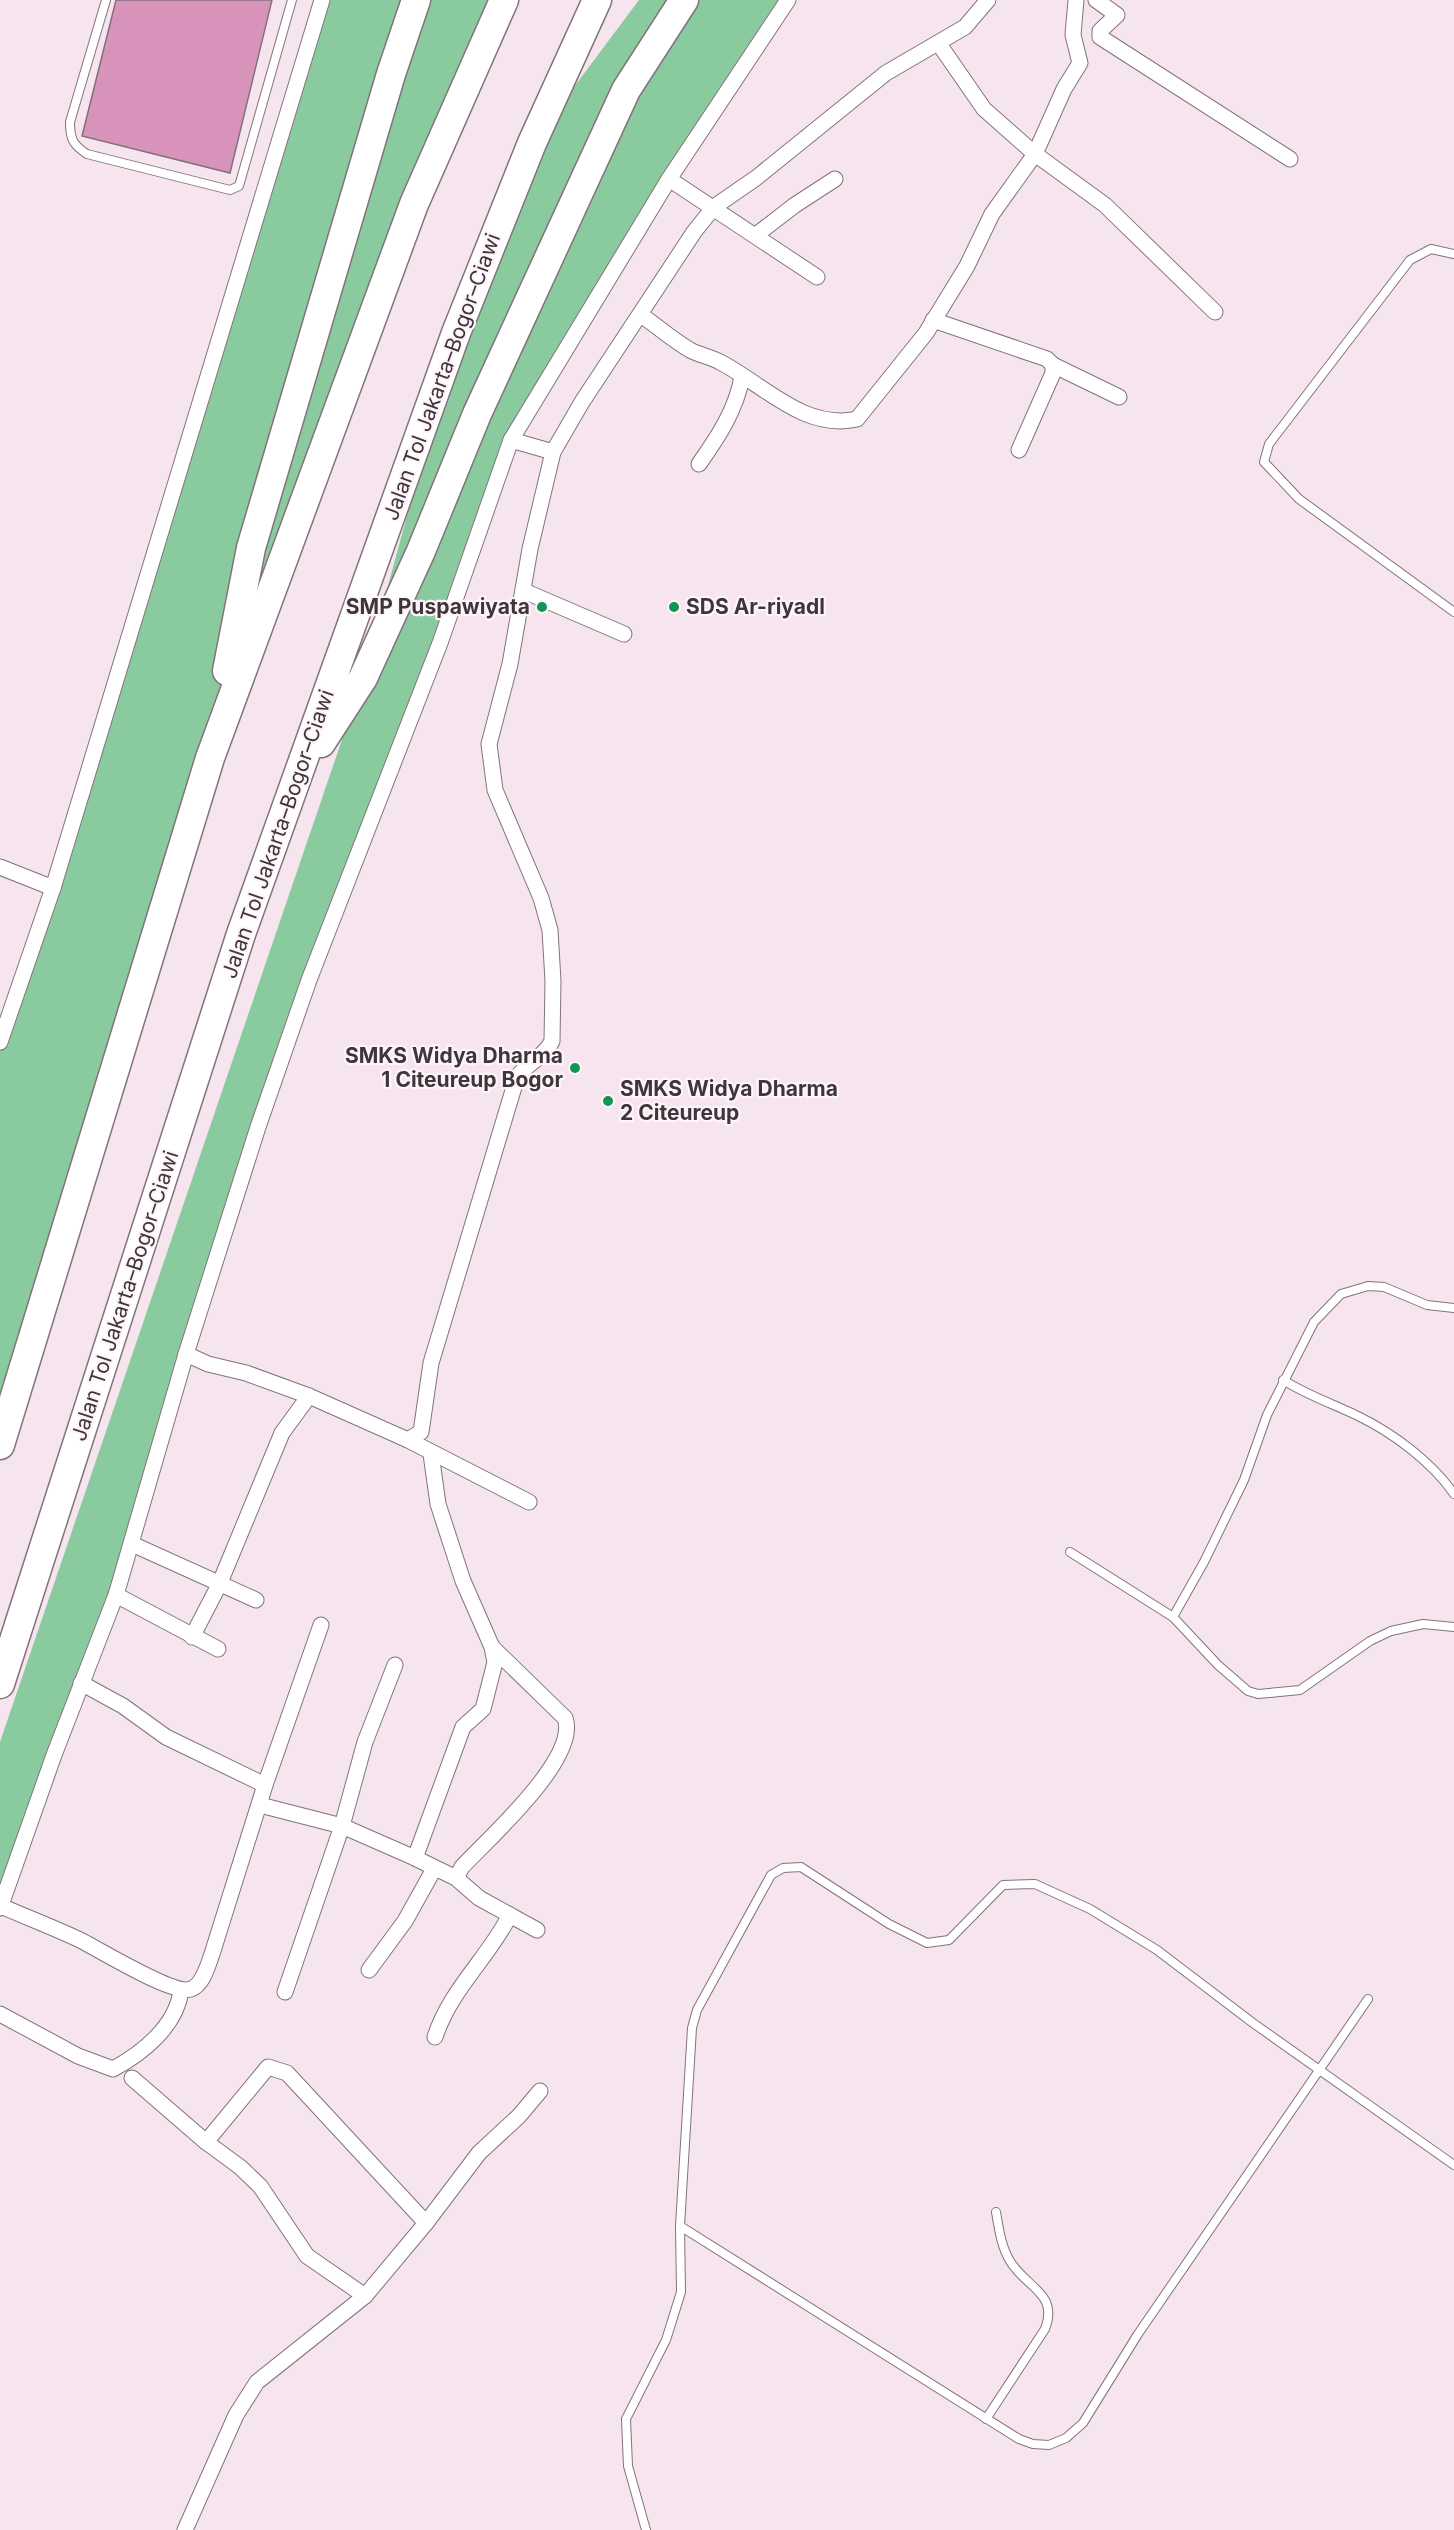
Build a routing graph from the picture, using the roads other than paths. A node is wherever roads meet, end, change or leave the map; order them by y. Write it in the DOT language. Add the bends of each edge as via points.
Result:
graph roads {
  1 [pos="106,0"];
  2 [pos="292,0"];
  3 [pos="322,0"];
  4 [pos="416,0"];
  5 [pos="504,0"];
  6 [pos="597,0"];
  7 [pos="684,0"];
  8 [pos="788,0"];
  9 [pos="988,0"];
  10 [pos="1076,0"];
  11 [pos="1096,0"];
  12 [pos="939,44"];
  13 [pos="1035,154"];
  14 [pos="1290,159"];
  15 [pos="669,179"];
  16 [pos="835,179"];
  17 [pos="714,207"];
  18 [pos="756,235"];
  19 [pos="1454,254"];
  20 [pos="816,277"];
  21 [pos="1215,312"];
  22 [pos="641,315"];
  23 [pos="933,320"];
  24 [pos="1053,365"];
  25 [pos="742,377"];
  26 [pos="1119,397"];
  27 [pos="511,440"];
  28 [pos="1019,450"];
  29 [pos="553,452"];
  30 [pos="699,464"];
  31 [pos="524,591"];
  32 [pos="1454,612"];
  33 [pos="624,634"];
  34 [pos="210,759"];
  35 [pos="294,784"];
  36 [pos="0,867"];
  37 [pos="53,888"];
  38 [pos="0,1041"];
  39 [pos="1454,1308"];
  40 [pos="186,1354"];
  41 [pos="1283,1380"];
  42 [pos="309,1396"];
  43 [pos="408,1440"];
  44 [pos="0,1445"];
  45 [pos="431,1454"];
  46 [pos="1454,1494"];
  47 [pos="529,1502"];
  48 [pos="132,1545"];
  49 [pos="1070,1552"];
  50 [pos="219,1585"];
  51 [pos="116,1595"];
  52 [pos="256,1600"];
  53 [pos="1173,1617"];
  54 [pos="321,1624"];
  55 [pos="1454,1627"];
  56 [pos="192,1637"];
  57 [pos="492,1647"];
  58 [pos="218,1649"];
  59 [pos="395,1665"];
  60 [pos="81,1683"];
  61 [pos="0,1684"];
  62 [pos="265,1785"];
  63 [pos="260,1805"];
  64 [pos="342,1826"];
  65 [pos="415,1858"];
  66 [pos="434,1869"];
  67 [pos="456,1878"];
  68 [pos="0,1907"];
  69 [pos="510,1915"];
  70 [pos="537,1930"];
  71 [pos="369,1970"];
  72 [pos="181,1991"];
  73 [pos="285,1992"];
  74 [pos="1368,1999"];
  75 [pos="0,2014"];
  76 [pos="435,2037"];
  77 [pos="1320,2069"];
  78 [pos="132,2078"];
  79 [pos="540,2091"];
  80 [pos="206,2142"];
  81 [pos="1454,2165"];
  82 [pos="996,2212"];
  83 [pos="426,2223"];
  84 [pos="680,2226"];
  85 [pos="365,2296"];
  86 [pos="986,2419"];
  87 [pos="186,2530"];
  88 [pos="646,2530"];
  1 -- 2 [label="lane" via="70,122 74,146 87,154 230,190 239,186"];
  3 -- 37 [label="street"];
  4 -- 34 [label="highway" via="251,548"];
  5 -- 34 [label="highway" via="414,204"];
  6 -- 35 [label="highway, Jalan Tol Jakarta–Bogor–Ciawi" via="532,143 458,327"];
  7 -- 35 [label="highway" via="626,90 477,414 363,678"];
  8 -- 15 [label="street"];
  9 -- 12 [label="street" via="965,27"];
  10 -- 13 [label="street" via="1073,35 1080,63"];
  11 -- 14 [label="street" via="1117,15 1100,31 1100,37"];
  12 -- 13 [label="street" via="984,109"];
  12 -- 17 [label="street" via="886,73"];
  13 -- 21 [label="street" via="1105,205"];
  13 -- 23 [label="street" via="992,214 967,266"];
  15 -- 17 [label="street"];
  15 -- 27 [label="street"];
  16 -- 18 [label="street"];
  17 -- 18 [label="street"];
  17 -- 22 [label="street"];
  18 -- 20 [label="street"];
  19 -- 32 [label="lane" via="1431,249 1410,260 1269,444 1264,462 1299,499"];
  22 -- 25 [label="street" via="692,351"];
  22 -- 29 [label="street"];
  23 -- 24 [label="street" via="1047,359"];
  23 -- 25 [label="street" via="857,419 843,422 803,413"];
  24 -- 26 [label="street"];
  24 -- 28 [label="street"];
  25 -- 30 [label="street" via="738,399"];
  27 -- 29 [label="street"];
  27 -- 40 [label="street" via="440,643 309,980"];
  29 -- 31 [label="street"];
  31 -- 33 [label="street"];
  31 -- 43 [label="street" via="489,744 495,790 542,898 550,930 552,1041 549,1049 517,1077 432,1363 421,1432"];
  34 -- 44 [label="highway"];
  35 -- 61 [label="highway, Jalan Tol Jakarta–Bogor–Ciawi" via="241,934"];
  36 -- 37 [label="street"];
  37 -- 38 [label="street"];
  39 -- 41 [label="lane" via="1427,1305 1384,1287 1347,1290 1314,1322"];
  40 -- 42 [label="street"];
  40 -- 48 [label="street"];
  41 -- 46 [label="lane" via="1383,1431 1442,1475"];
  41 -- 53 [label="lane" via="1257,1438 1244,1480"];
  42 -- 43 [label="street"];
  42 -- 50 [label="street" via="282,1432"];
  43 -- 45 [label="street"];
  45 -- 47 [label="street"];
  45 -- 57 [label="street" via="438,1504 463,1581"];
  48 -- 50 [label="street"];
  48 -- 51 [label="street"];
  49 -- 53 [label="lane"];
  50 -- 52 [label="street"];
  50 -- 56 [label="street"];
  51 -- 56 [label="street"];
  51 -- 60 [label="street"];
  53 -- 55 [label="lane" via="1248,1691 1269,1695 1300,1690 1391,1631 1423,1624"];
  54 -- 62 [label="street"];
  56 -- 58 [label="street"];
  57 -- 65 [label="street" via="494,1672 483,1709 463,1727"];
  57 -- 67 [label="street" via="565,1718 567,1731 531,1796"];
  59 -- 64 [label="street" via="365,1742"];
  60 -- 62 [label="street" via="123,1706 166,1737"];
  60 -- 68 [label="street"];
  62 -- 63 [label="street"];
  63 -- 64 [label="street"];
  63 -- 72 [label="street" via="202,1980 192,1989"];
  64 -- 65 [label="street"];
  64 -- 73 [label="street"];
  65 -- 66 [label="street"];
  66 -- 67 [label="street"];
  66 -- 71 [label="street" via="405,1921"];
  67 -- 69 [label="street" via="479,1898"];
  68 -- 72 [label="street" via="79,1940"];
  69 -- 70 [label="street"];
  69 -- 76 [label="street" via="498,1939 452,1999"];
  72 -- 75 [label="street" via="173,2017 162,2031 144,2049 113,2069 78,2056"];
  74 -- 77 [label="lane"];
  77 -- 81 [label="lane"];
  77 -- 84 [label="lane" via="1157,1950 1090,1909 1035,1884 1003,1885 949,1940 927,1943 889,1924 808,1870 783,1868 771,1875 697,2010 690,2045"];
  77 -- 86 [label="lane" via="1076,2430 1058,2442 1040,2446 1019,2439"];
  78 -- 80 [label="street"];
  79 -- 83 [label="street" via="479,2153"];
  80 -- 83 [label="street" via="268,2067 277,2068 286,2073"];
  80 -- 85 [label="street" via="260,2186 307,2256"];
  82 -- 86 [label="lane" via="1005,2252 1044,2297 1050,2314 1045,2329"];
  83 -- 85 [label="street"];
  84 -- 86 [label="lane"];
  84 -- 88 [label="lane" via="681,2292 675,2316 626,2419 628,2466"];
  85 -- 87 [label="street" via="257,2382 236,2415"];
}
